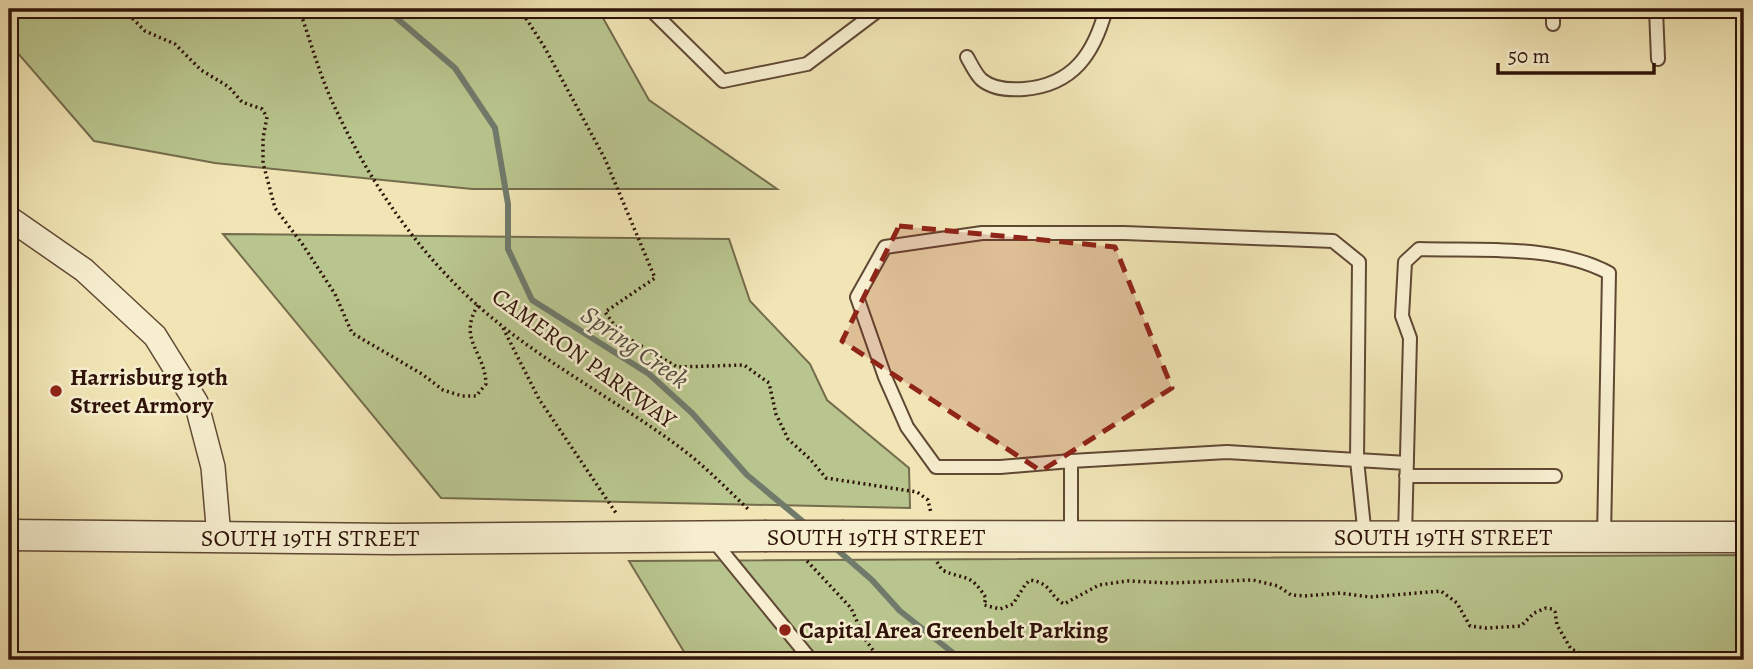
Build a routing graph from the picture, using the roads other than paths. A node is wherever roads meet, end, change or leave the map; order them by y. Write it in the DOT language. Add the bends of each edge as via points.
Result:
graph roads {
  1 [pos="650,9"];
  2 [pos="880,9"];
  3 [pos="1106,9"];
  4 [pos="1552,9"];
  5 [pos="1656,9"];
  6 [pos="1553,23"];
  7 [pos="967,57"];
  8 [pos="1657,59"];
  9 [pos="9,218"];
  10 [pos="1357,460"];
  11 [pos="1071,461"];
  12 [pos="1406,470"];
  13 [pos="1555,476"];
  14 [pos="9,535"];
  15 [pos="219,537"];
  16 [pos="710,537"];
  17 [pos="1071,537"];
  18 [pos="1365,537"];
  19 [pos="1405,537"];
  20 [pos="1604,537"];
  21 [pos="1744,537"];
  22 [pos="811,660"];
  1 -- 2 [label="lane" via="723,81 807,64"];
  3 -- 7 [label="lane" via="1088,55 1068,75 1044,88 1009,90 982,80"];
  4 -- 6 [label="lane"];
  5 -- 8 [label="lane"];
  9 -- 15 [label="street" via="84,270 155,336 196,402 212,467"];
  10 -- 11 [label="lane" via="1227,452"];
  10 -- 11 [label="lane" via="1359,262 1333,241 982,233 885,247 857,297 907,427 936,467"];
  10 -- 12 [label="lane"];
  10 -- 18 [label="lane"];
  11 -- 17 [label="lane"];
  12 -- 13 [label="lane"];
  12 -- 19 [label="lane"];
  12 -- 20 [label="lane" via="1410,338 1402,316 1405,262 1419,249 1555,254 1588,262 1608,273"];
  14 -- 15 [label="street, SOUTH 19TH STREET"];
  15 -- 16 [label="street, SOUTH 19TH STREET"];
  16 -- 17 [label="street, SOUTH 19TH STREET, bridge" via="760,526 844,536"];
  16 -- 22 [label="lane"];
  17 -- 18 [label="street, SOUTH 19TH STREET"];
  18 -- 19 [label="street, SOUTH 19TH STREET"];
  19 -- 20 [label="street, SOUTH 19TH STREET"];
  20 -- 21 [label="street, SOUTH 19TH STREET"];
}
